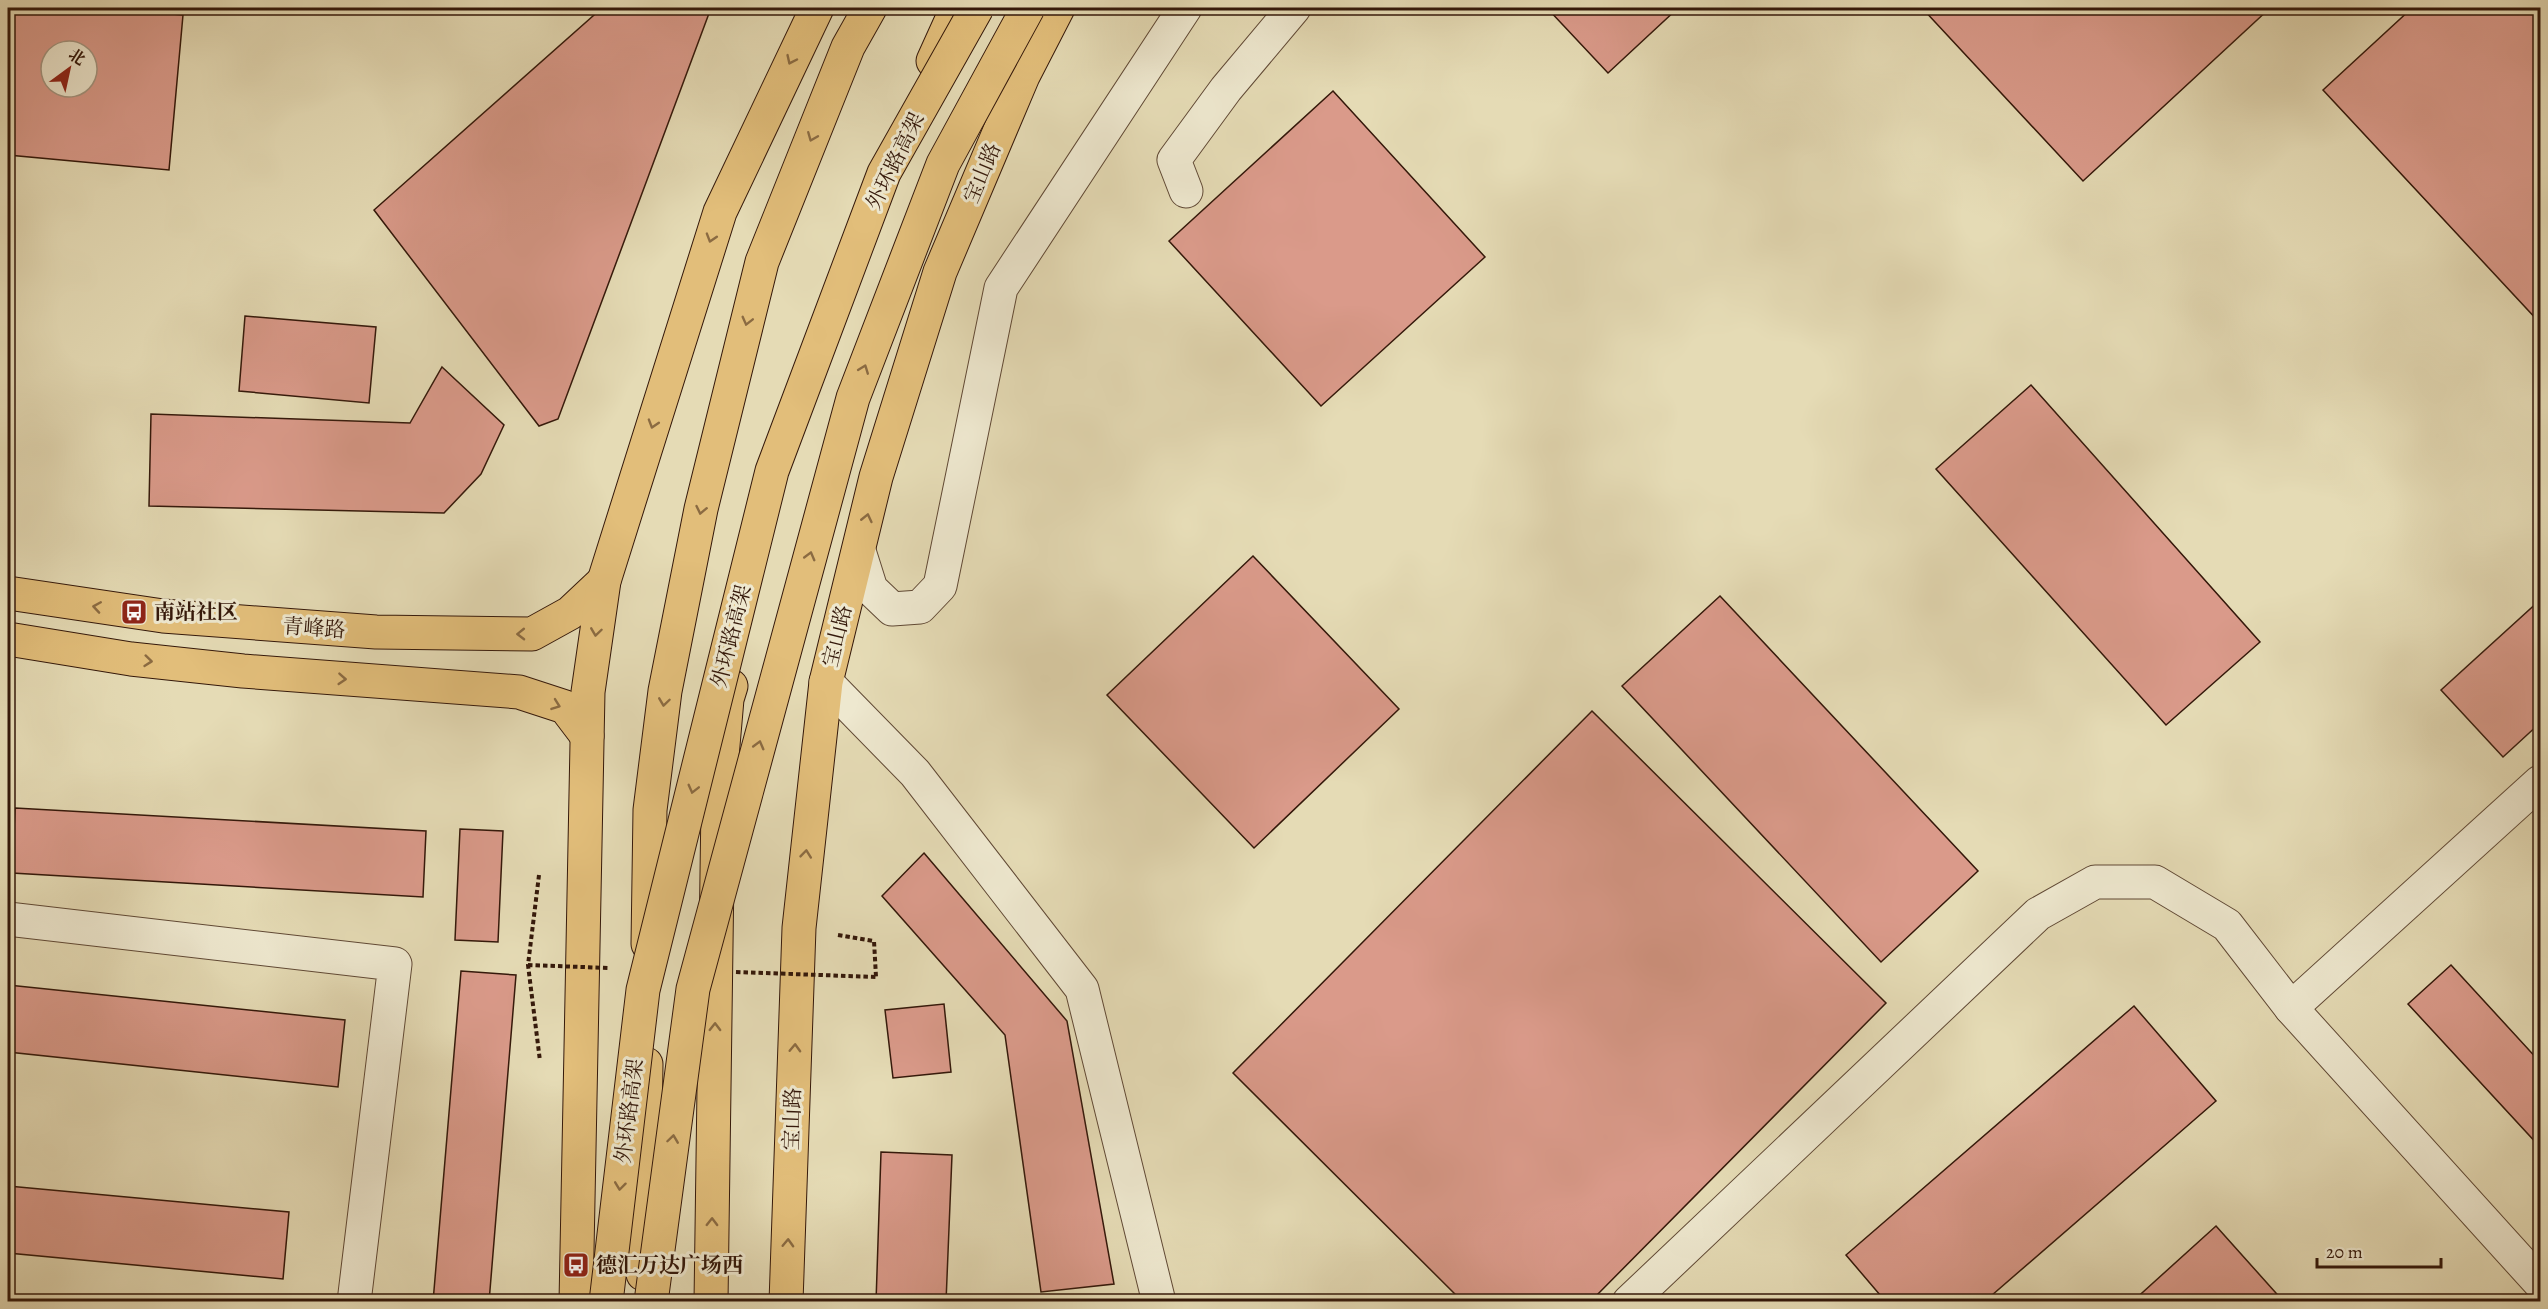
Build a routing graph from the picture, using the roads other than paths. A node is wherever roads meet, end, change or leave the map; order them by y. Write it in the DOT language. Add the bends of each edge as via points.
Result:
graph roads {
  1 [pos="816,8"];
  2 [pos="870,8"];
  3 [pos="957,8"];
  4 [pos="977,8"];
  5 [pos="1028,8"];
  6 [pos="1058,8"];
  7 [pos="1185,8"];
  8 [pos="1294,8"];
  9 [pos="1186,191"];
  10 [pos="859,551"];
  11 [pos="604,581"];
  12 [pos="8,593"];
  13 [pos="8,639"];
  14 [pos="826,682"];
  15 [pos="587,736"];
  16 [pos="2541,782"];
  17 [pos="8,919"];
  18 [pos="2291,1008"];
  19 [pos="2541,1283"];
  20 [pos="354,1302"];
  21 [pos="576,1302"];
  22 [pos="606,1302"];
  23 [pos="643,1302"];
  24 [pos="651,1302"];
  25 [pos="711,1302"];
  26 [pos="786,1302"];
  27 [pos="1159,1302"];
  28 [pos="1629,1302"];
  1 -- 11 [label="main road, one-way" via="720,212"];
  2 -- 23 [label="main road, one-way" via="848,48 762,262 701,509 665,691 650,810"];
  25 -- 3 [label="main road, one-way" via="718,803 727,699 780,497 935,54"];
  4 -- 22 [label="main road, 外环路高架, one-way, bridge" via="884,173 772,471 644,990"];
  24 -- 5 [label="main road, one-way, bridge" via="693,988 853,398 944,164"];
  10 -- 6 [label="main road, 宝山路, one-way" via="876,477 940,272 1023,76"];
  7 -- 10 [label="street" via="1001,288 939,586 920,607 892,609 871,589"];
  8 -- 9 [label="street" via="1226,89 1174,160"];
  10 -- 14 [label="main road, 宝山路"];
  11 -- 12 [label="main road, 青峰路, one-way" via="570,613 532,634 376,632 163,616"];
  11 -- 15 [label="main road, one-way" via="588,692"];
  13 -- 15 [label="main road, one-way" via="131,659 243,671 519,692 565,707"];
  26 -- 14 [label="main road, 宝山路, one-way" via="799,928"];
  14 -- 27 [label="street" via="915,773 1082,989"];
  15 -- 21 [label="main road"];
  16 -- 18 [label="street"];
  17 -- 20 [label="street" via="395,964"];
  18 -- 19 [label="street"];
  18 -- 28 [label="street" via="2227,925 2155,882 2095,882 2038,914"];
}
